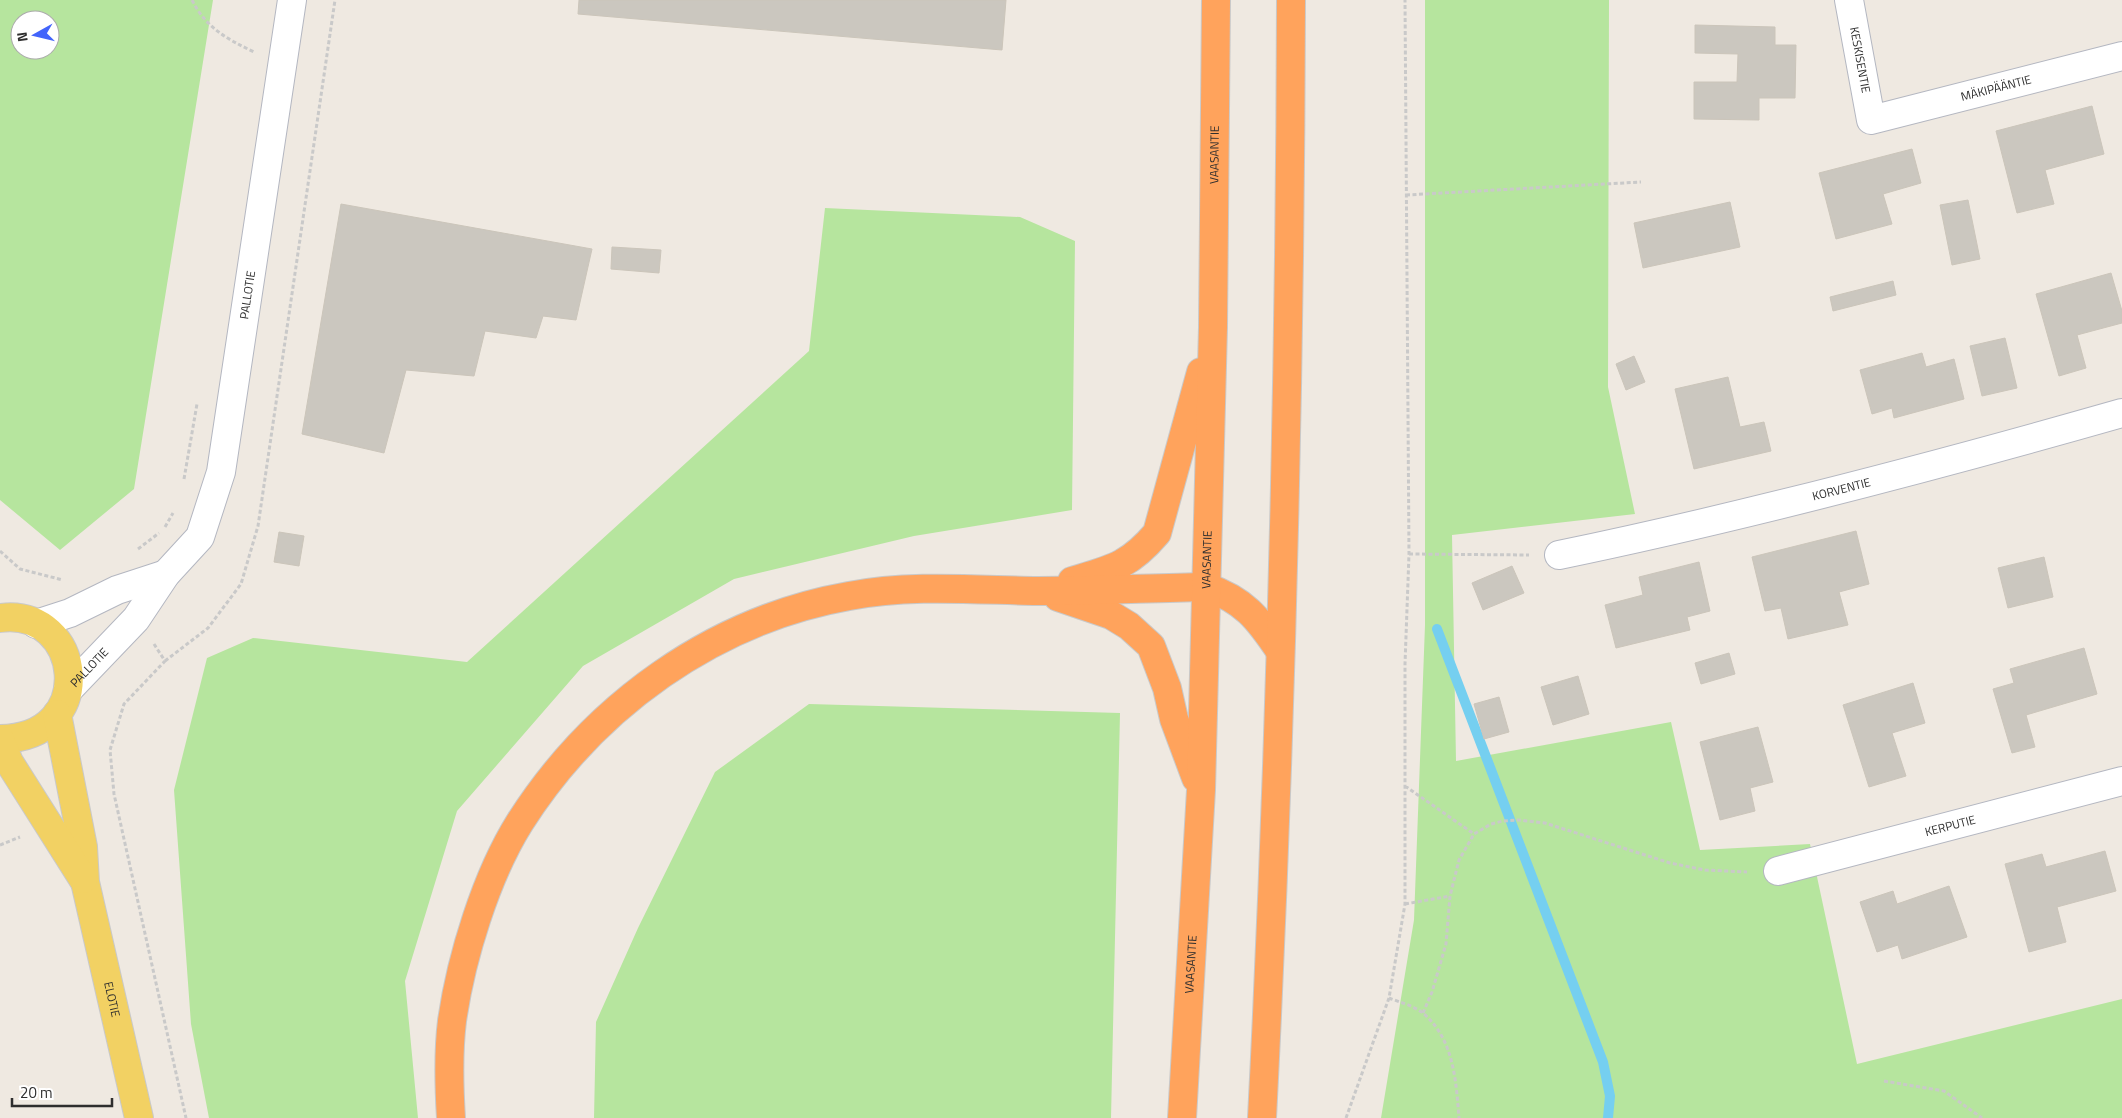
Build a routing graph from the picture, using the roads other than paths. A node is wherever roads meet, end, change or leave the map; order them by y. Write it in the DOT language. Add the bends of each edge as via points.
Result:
graph roads {
  1 [pos="292,0"];
  2 [pos="1216,0"];
  3 [pos="1291,0"];
  4 [pos="1849,0"];
  5 [pos="2122,56"];
  6 [pos="1871,120"];
  7 [pos="1213,326"];
  8 [pos="2122,413"];
  9 [pos="1559,555"];
  10 [pos="166,574"];
  11 [pos="1206,587"];
  12 [pos="1040,590"];
  13 [pos="2,617"];
  14 [pos="36,624"];
  15 [pos="1280,651"];
  16 [pos="63,702"];
  17 [pos="0,739"];
  18 [pos="2122,781"];
  19 [pos="1201,790"];
  20 [pos="1778,871"];
  21 [pos="84,882"];
  22 [pos="139,1118"];
  23 [pos="451,1118"];
  24 [pos="1182,1118"];
  25 [pos="1262,1118"];
  1 -- 10 [label="street, PALLOTIE" via="221,472 200,537"];
  2 -- 7 [label="highway, VAASANTIE"];
  3 -- 15 [label="highway" via="1284,582"];
  4 -- 6 [label="street, KESKISENTIE"];
  5 -- 6 [label="street, MÄKIPÄÄNTIE"];
  7 -- 11 [label="highway, VAASANTIE"];
  7 -- 12 [label="highway" via="1157,534 1140,553 1118,567"];
  8 -- 9 [label="street, KORVENTIE" via="1664,534"];
  10 -- 14 [label="street, PALLOTIE"];
  10 -- 16 [label="street, PALLOTIE" via="136,619"];
  11 -- 12 [label="highway"];
  11 -- 15 [label="highway" via="1228,595 1246,607 1260,621"];
  11 -- 19 [label="highway, VAASANTIE"];
  12 -- 19 [label="highway" via="1111,614 1151,646"];
  12 -- 23 [label="highway" via="908,588 849,596 791,610 741,627 688,656 627,701 598,727 552,778 519,824 497,869 475,924 452,1022"];
  13 -- 14 [label="main road"];
  14 -- 16 [label="main road, ELOTIE" via="62,648 68,666"];
  15 -- 25 [label="highway" via="1273,904"];
  16 -- 17 [label="main road" via="53,720 37,732 19,739"];
  16 -- 21 [label="main road, ELOTIE" via="84,847"];
  17 -- 21 [label="main road, ELOTIE" via="9,762"];
  18 -- 20 [label="street, KERPUTIE"];
  19 -- 24 [label="highway, VAASANTIE"];
  21 -- 22 [label="main road, ELOTIE"];
}
